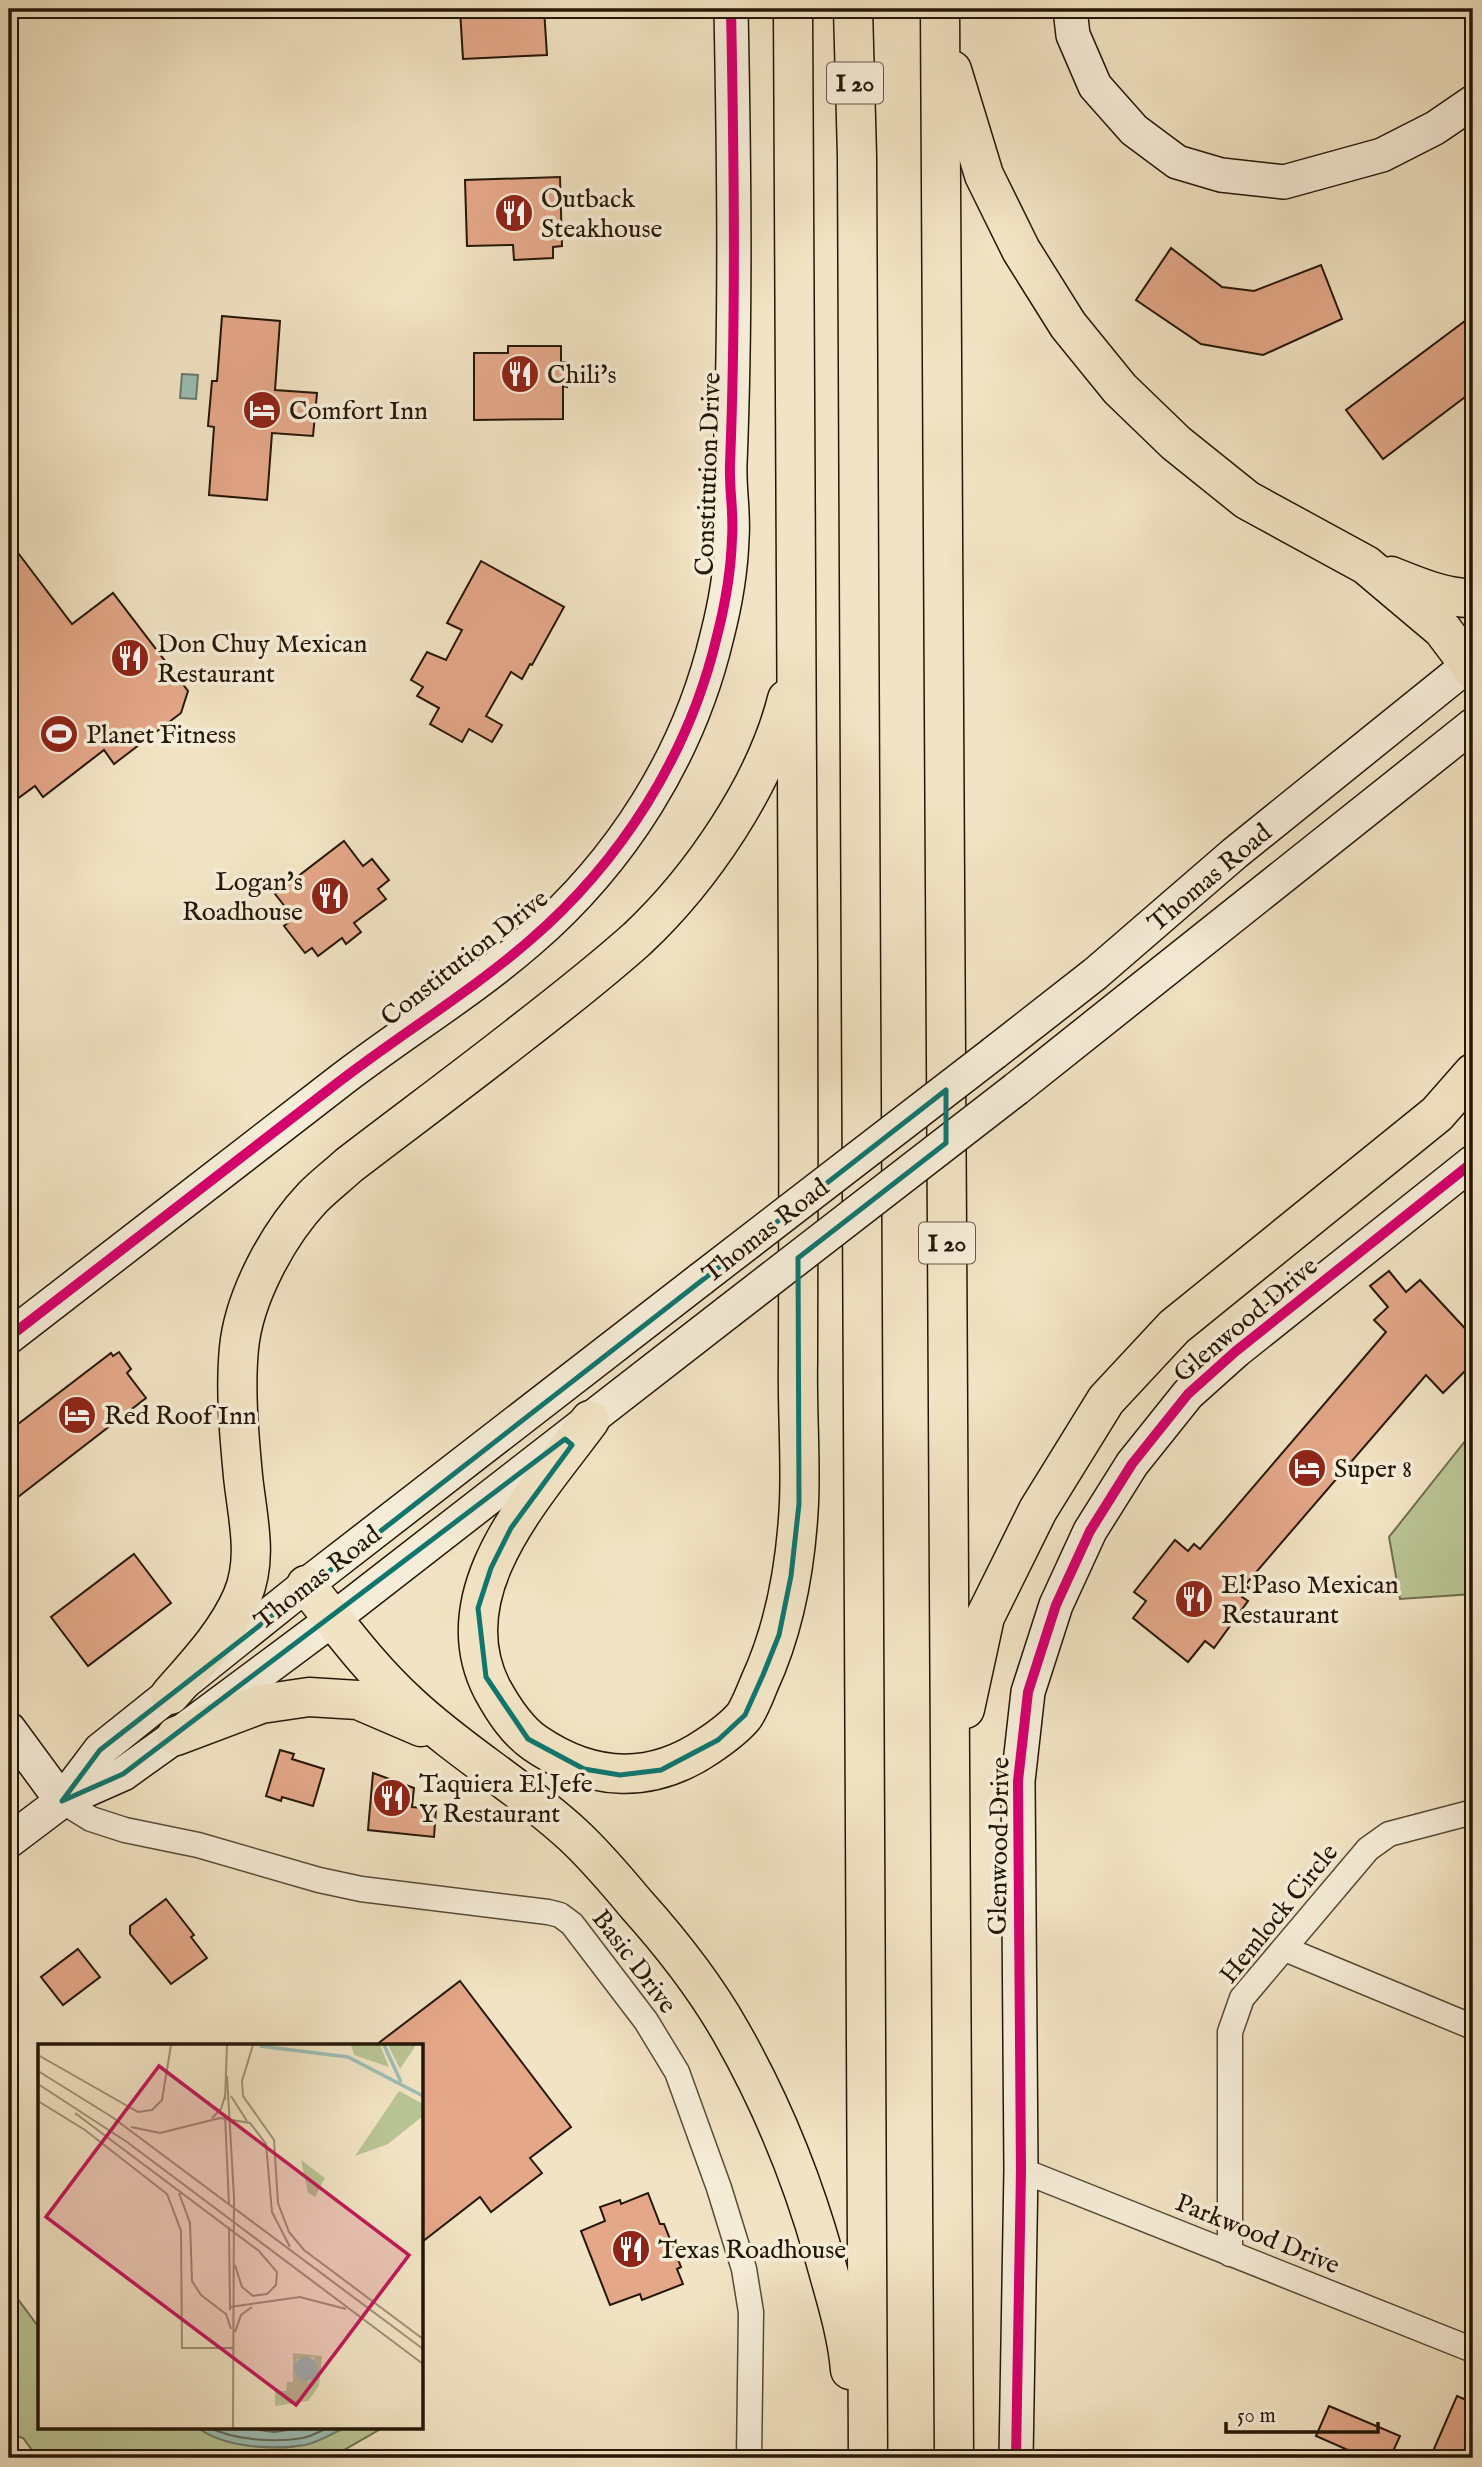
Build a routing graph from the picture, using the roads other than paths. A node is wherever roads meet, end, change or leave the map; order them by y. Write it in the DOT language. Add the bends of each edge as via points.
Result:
graph roads {
  1 [pos="732,9"];
  2 [pos="793,9"];
  3 [pos="853,9"];
  4 [pos="1070,9"];
  5 [pos="940,18"];
  6 [pos="1473,102"];
  7 [pos="1366,565"];
  8 [pos="1473,598"];
  9 [pos="796,641"];
  10 [pos="1472,665"];
  11 [pos="1473,726"];
  12 [pos="1473,1073"];
  13 [pos="1473,1162"];
  14 [pos="9,1337"];
  15 [pos="590,1420"];
  16 [pos="306,1584"];
  17 [pos="334,1619"];
  18 [pos="170,1695"];
  19 [pos="9,1729"];
  20 [pos="176,1736"];
  21 [pos="454,1741"];
  22 [pos="950,1776"];
  23 [pos="62,1801"];
  24 [pos="1473,1812"];
  25 [pos="9,1841"];
  26 [pos="1284,1949"];
  27 [pos="1473,2026"];
  28 [pos="1021,2170"];
  29 [pos="1230,2253"];
  30 [pos="1473,2350"];
  31 [pos="749,2458"];
  32 [pos="858,2458"];
  33 [pos="868,2458"];
  34 [pos="954,2458"];
  35 [pos="1016,2458"];
  1 -- 14 [label="street, Constitution Drive" via="734,366 729,477 733,536 712,656 673,756 622,844 525,945 341,1080"];
  2 -- 9 [label="highway"];
  3 -- 33 [label="highway, I 20"];
  4 -- 6 [label="street" via="1073,35 1095,86 1134,130 1177,162 1221,175 1284,182 1382,155"];
  5 -- 7 [label="highway" via="984,175 1021,250 1068,325 1120,389 1186,451 1247,500"];
  5 -- 22 [label="highway, I 20"];
  7 -- 8 [label="highway" via="1417,586"];
  7 -- 10 [label="highway" via="1442,629"];
  9 -- 15 [label="highway" via="799,1504 791,1576 779,1635 745,1715 718,1740 684,1762 661,1770 621,1775 563,1760 528,1739 503,1710 486,1677 478,1608 491,1568 511,1528"];
  9 -- 18 [label="highway" via="783,715 765,761 745,802 678,896 586,983 349,1165 313,1198 263,1270 239,1347 243,1477 252,1531 250,1569 243,1596 221,1634"];
  10 -- 16 [label="street, Thomas Road, bridge" via="994,1053"];
  11 -- 15 [label="street, Thomas Road, bridge" via="1017,1089"];
  12 -- 22 [label="highway" via="1437,1114 1174,1327 1106,1400 1038,1510 985,1617"];
  13 -- 28 [label="street, Glenwood Drive" via="1246,1342 1188,1394 1132,1464 1090,1531 1059,1599 1028,1692 1018,1781"];
  15 -- 17 [label="street, Thomas Road"];
  16 -- 17 [label="highway"];
  16 -- 18 [label="street, Thomas Road"];
  17 -- 20 [label="street, Thomas Road"];
  17 -- 21 [label="highway" via="375,1671"];
  18 -- 23 [label="street, Thomas Road" via="100,1750"];
  19 -- 23 [label="street"];
  20 -- 21 [label="highway" via="261,1704 309,1697 358,1700"];
  20 -- 23 [label="street, Thomas Road" via="123,1774"];
  21 -- 32 [label="highway" via="563,1826 613,1876 664,1936 730,2029 777,2122 811,2212 849,2364"];
  22 -- 34 [label="highway, I 20"];
  23 -- 25 [label="street, Thomas Road"];
  23 -- 31 [label="street, Basic Drive" via="91,1819 125,1830 188,1842 319,1880 548,1912 572,1924 646,2021 677,2072 719,2188 744,2269 751,2312"];
  24 -- 26 [label="street, Hemlock Circle" via="1389,1834 1368,1849"];
  26 -- 27 [label="street"];
  26 -- 29 [label="street, Hemlock Circle" via="1242,1998 1230,2032"];
  28 -- 29 [label="street, Parkwood Drive"];
  28 -- 35 [label="street, Glenwood Drive"];
  29 -- 30 [label="street, Parkwood Drive"];
}
